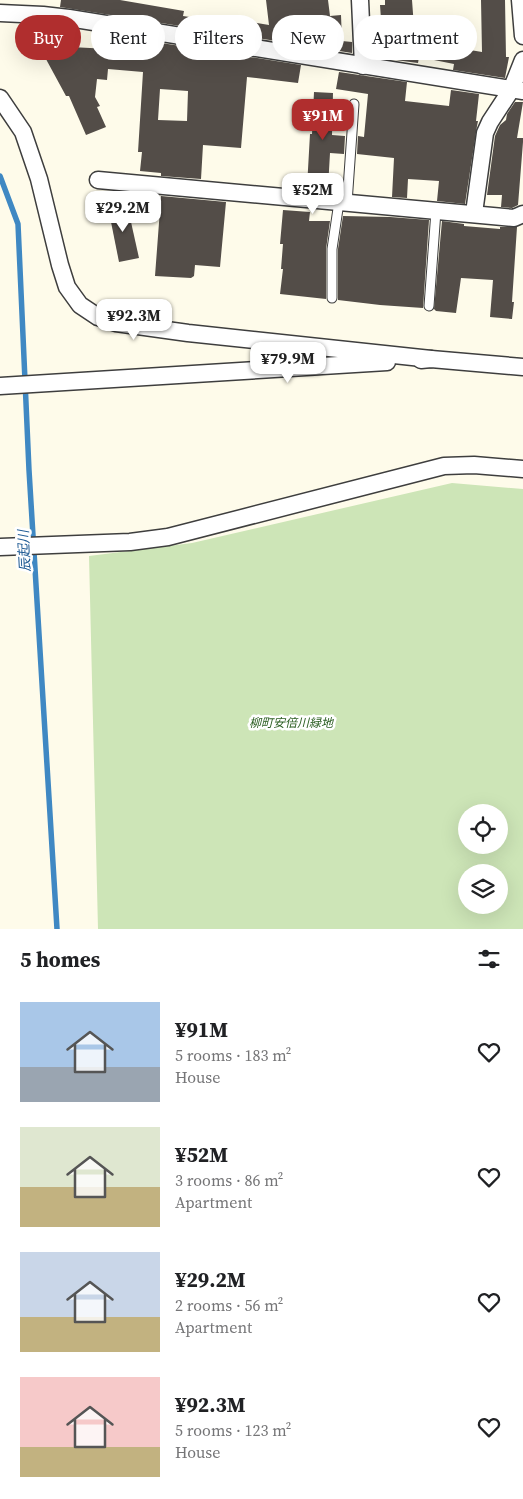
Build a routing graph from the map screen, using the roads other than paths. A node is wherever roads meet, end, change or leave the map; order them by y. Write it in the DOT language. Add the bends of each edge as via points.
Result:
graph roads {
  1 [pos="360,0"];
  2 [pos="522,9"];
  3 [pos="0,13"];
  4 [pos="523,36"];
  5 [pos="523,60"];
  6 [pos="363,66"];
  7 [pos="517,91"];
  8 [pos="0,98"];
  9 [pos="354,104"];
  10 [pos="98,180"];
  11 [pos="343,202"];
  12 [pos="436,211"];
  13 [pos="474,213"];
  14 [pos="523,214"];
  15 [pos="332,298"];
  16 [pos="429,306"];
  17 [pos="431,359"];
  18 [pos="523,367"];
  19 [pos="0,386"];
  20 [pos="523,470"];
  21 [pos="0,548"];
  1 -- 6 [label="street"];
  2 -- 4 [label="street"];
  3 -- 6 [label="street" via="69,18"];
  5 -- 7 [label="street"];
  6 -- 7 [label="street"];
  7 -- 13 [label="street" via="490,122 485,133"];
  8 -- 17 [label="street" via="23,132 39,179 67,287 80,305 98,317 116,323 188,333"];
  9 -- 11 [label="lane"];
  10 -- 11 [label="street"];
  11 -- 12 [label="street"];
  11 -- 15 [label="lane" via="332,249"];
  12 -- 13 [label="street"];
  12 -- 16 [label="lane"];
  13 -- 14 [label="street" via="514,218"];
  17 -- 18 [label="street"];
  17 -- 19 [label="street"];
  20 -- 21 [label="street" via="444,466 168,537 130,542"];
}
